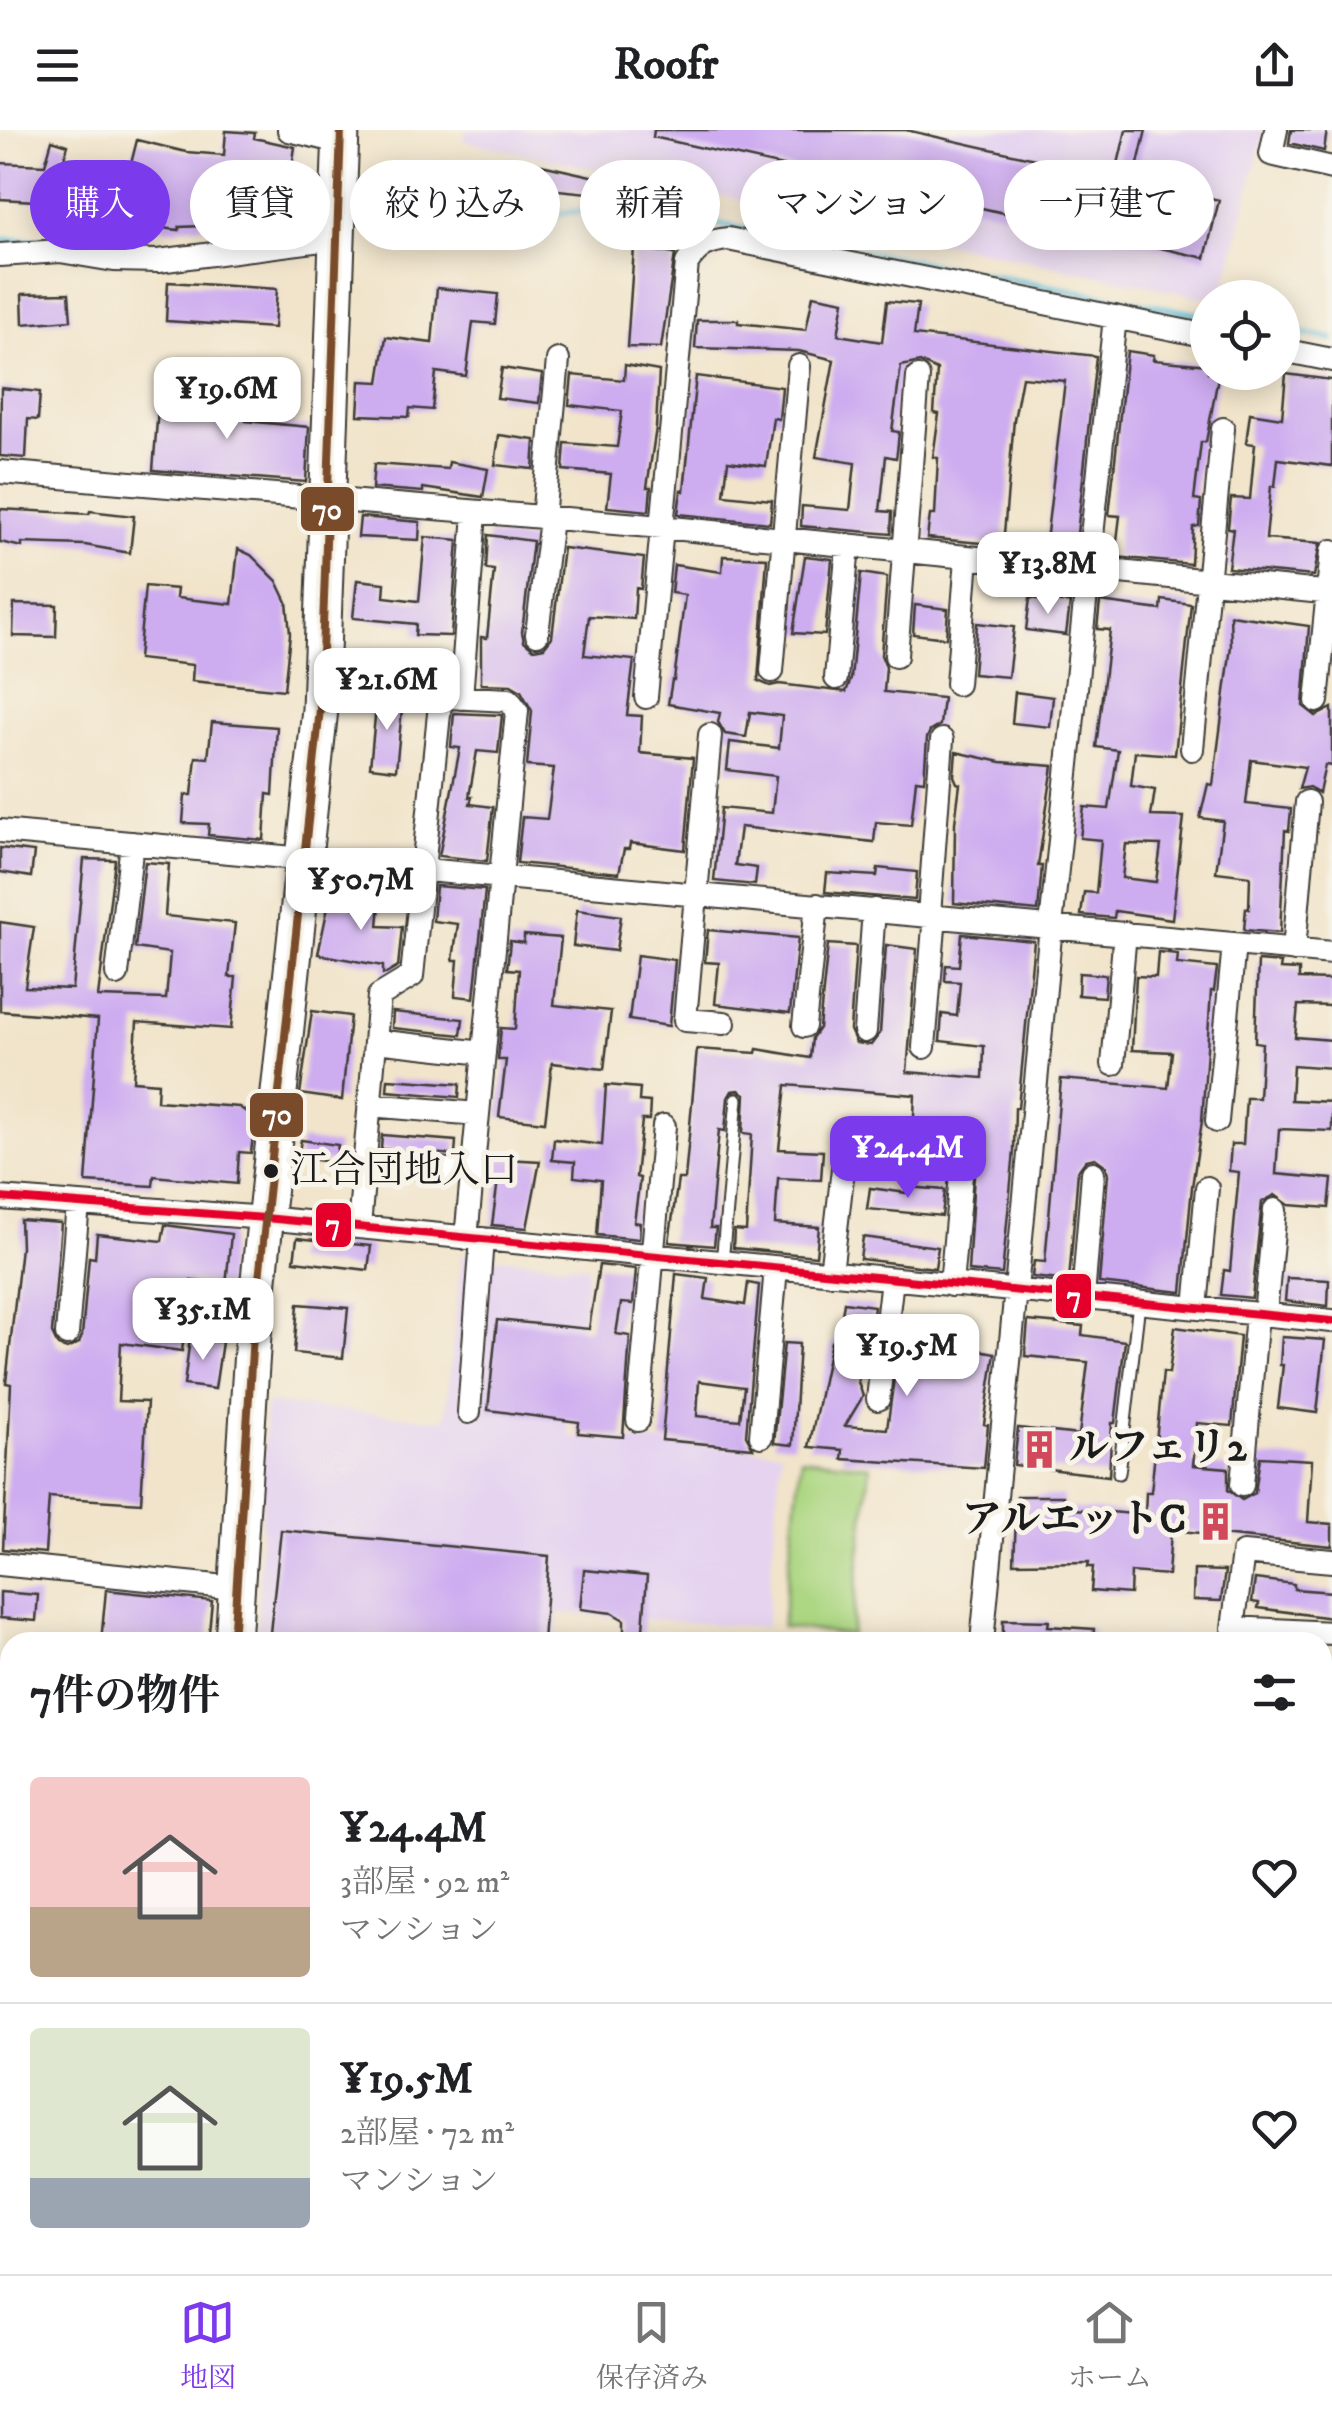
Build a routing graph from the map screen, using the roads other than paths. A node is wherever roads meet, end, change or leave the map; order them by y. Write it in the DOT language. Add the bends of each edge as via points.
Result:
graph roads {
  1 [pos="289,130"];
  2 [pos="1276,130"];
  3 [pos="340,136"];
  4 [pos="1332,168"];
  5 [pos="336,238"];
  6 [pos="0,254"];
  7 [pos="1115,318"];
  8 [pos="1190,333"];
  9 [pos="1300,354"];
  10 [pos="558,360"];
  11 [pos="1332,360"];
  12 [pos="799,366"];
  13 [pos="918,377"];
  14 [pos="1223,429"];
  15 [pos="0,472"];
  16 [pos="328,501"];
  17 [pos="474,513"];
  18 [pos="547,518"];
  19 [pos="662,527"];
  20 [pos="784,539"];
  21 [pos="848,546"];
  22 [pos="905,551"];
  23 [pos="1332,551"];
  24 [pos="968,558"];
  25 [pos="1089,569"];
  26 [pos="1208,581"];
  27 [pos="1330,593"];
  28 [pos="537,634"];
  29 [pos="896,656"];
  30 [pos="772,671"];
  31 [pos="836,678"];
  32 [pos="957,684"];
  33 [pos="646,697"];
  34 [pos="461,698"];
  35 [pos="1318,701"];
  36 [pos="710,734"];
  37 [pos="942,740"];
  38 [pos="1192,749"];
  39 [pos="1306,802"];
  40 [pos="0,831"];
  41 [pos="132,844"];
  42 [pos="306,862"];
  43 [pos="423,870"];
  44 [pos="501,876"];
  45 [pos="698,894"];
  46 [pos="817,905"];
  47 [pos="874,910"];
  48 [pos="932,915"];
  49 [pos="1051,926"];
  50 [pos="1125,933"];
  51 [pos="1234,944"];
  52 [pos="1294,950"];
  53 [pos="1332,953"];
  54 [pos="117,974"];
  55 [pos="724,1024"];
  56 [pos="804,1026"];
  57 [pos="865,1030"];
  58 [pos="375,1041"];
  59 [pos="924,1047"];
  60 [pos="484,1053"];
  61 [pos="1113,1064"];
  62 [pos="736,1099"];
  63 [pos="370,1104"];
  64 [pos="478,1114"];
  65 [pos="1216,1122"];
  66 [pos="664,1126"];
  67 [pos="844,1160"];
  68 [pos="364,1163"];
  69 [pos="473,1172"];
  70 [pos="1094,1174"];
  71 [pos="962,1175"];
  72 [pos="1207,1188"];
  73 [pos="0,1198"];
  74 [pos="78,1204"];
  75 [pos="1275,1210"];
  76 [pos="265,1218"];
  77 [pos="359,1227"];
  78 [pos="474,1238"];
  79 [pos="652,1256"];
  80 [pos="722,1263"];
  81 [pos="776,1268"];
  82 [pos="831,1273"];
  83 [pos="892,1279"];
  84 [pos="951,1285"];
  85 [pos="1016,1292"];
  86 [pos="1082,1298"];
  87 [pos="1139,1303"];
  88 [pos="1196,1308"];
  89 [pos="1261,1314"];
  90 [pos="1332,1321"];
  91 [pos="67,1334"];
  92 [pos="878,1399"];
  93 [pos="469,1412"];
  94 [pos="638,1420"];
  95 [pos="762,1436"];
  96 [pos="1120,1473"];
  97 [pos="1242,1484"];
  98 [pos="1332,1562"];
  99 [pos="0,1564"];
  100 [pos="236,1588"];
  101 [pos="234,1632"];
  102 [pos="983,1632"];
  103 [pos="1312,1632"];
  1 -- 3 [label="street"];
  2 -- 4 [label="street" via="1270,154"];
  3 -- 5 [label="main road"];
  5 -- 6 [label="street" via="158,260 60,251"];
  5 -- 16 [label="main road"];
  7 -- 8 [label="street"];
  7 -- 19 [label="street" via="713,240 687,263"];
  7 -- 25 [label="street"];
  9 -- 11 [label="street"];
  10 -- 18 [label="street"];
  12 -- 20 [label="street"];
  13 -- 22 [label="street"];
  14 -- 26 [label="street"];
  15 -- 16 [label="street"];
  16 -- 17 [label="street"];
  16 -- 42 [label="main road"];
  17 -- 18 [label="street"];
  17 -- 34 [label="street"];
  18 -- 19 [label="street"];
  18 -- 28 [label="street"];
  19 -- 20 [label="street"];
  19 -- 33 [label="street"];
  20 -- 21 [label="street"];
  20 -- 30 [label="street"];
  21 -- 22 [label="street"];
  21 -- 31 [label="street"];
  22 -- 24 [label="street"];
  22 -- 29 [label="street"];
  23 -- 27 [label="street"];
  24 -- 25 [label="street"];
  24 -- 32 [label="street"];
  25 -- 26 [label="street"];
  25 -- 49 [label="street"];
  26 -- 27 [label="street"];
  26 -- 38 [label="street"];
  27 -- 35 [label="street"];
  34 -- 43 [label="street" via="440,704"];
  34 -- 44 [label="street" via="508,700 516,711"];
  36 -- 45 [label="street"];
  37 -- 48 [label="street"];
  39 -- 52 [label="street"];
  40 -- 41 [label="street"];
  41 -- 42 [label="street"];
  41 -- 54 [label="street"];
  42 -- 43 [label="street"];
  42 -- 76 [label="main road"];
  43 -- 44 [label="street"];
  43 -- 58 [label="street" via="412,976 379,996"];
  44 -- 45 [label="street"];
  44 -- 60 [label="street"];
  45 -- 46 [label="street"];
  45 -- 55 [label="street" via="685,1020"];
  46 -- 47 [label="street"];
  46 -- 56 [label="street"];
  47 -- 48 [label="street"];
  47 -- 57 [label="street"];
  48 -- 49 [label="street"];
  48 -- 59 [label="street"];
  49 -- 50 [label="street"];
  49 -- 85 [label="street"];
  50 -- 51 [label="street"];
  50 -- 61 [label="street"];
  51 -- 52 [label="street"];
  51 -- 65 [label="street"];
  52 -- 53 [label="street"];
  58 -- 60 [label="street"];
  58 -- 63 [label="street"];
  60 -- 64 [label="street"];
  62 -- 80 [label="lane"];
  63 -- 64 [label="street"];
  63 -- 68 [label="street"];
  64 -- 69 [label="street"];
  66 -- 79 [label="street"];
  67 -- 82 [label="street"];
  68 -- 69 [label="street"];
  68 -- 77 [label="street"];
  69 -- 78 [label="street"];
  70 -- 86 [label="street"];
  71 -- 84 [label="street"];
  72 -- 88 [label="street"];
  73 -- 74 [label="street"];
  74 -- 76 [label="street"];
  74 -- 91 [label="street"];
  75 -- 89 [label="street"];
  76 -- 77 [label="street"];
  76 -- 100 [label="main road"];
  77 -- 78 [label="street"];
  78 -- 79 [label="street"];
  78 -- 93 [label="street"];
  79 -- 80 [label="street"];
  79 -- 94 [label="street"];
  80 -- 81 [label="street"];
  81 -- 82 [label="street"];
  81 -- 95 [label="street"];
  82 -- 83 [label="street"];
  83 -- 84 [label="street"];
  83 -- 92 [label="street"];
  84 -- 85 [label="street"];
  85 -- 86 [label="street"];
  85 -- 102 [label="street"];
  86 -- 87 [label="street"];
  87 -- 88 [label="street"];
  87 -- 96 [label="lane"];
  88 -- 89 [label="street"];
  89 -- 90 [label="street"];
  89 -- 97 [label="street"];
  98 -- 103 [label="street" via="1243,1553 1233,1628"];
  99 -- 100 [label="street"];
  100 -- 101 [label="main road"];
}
